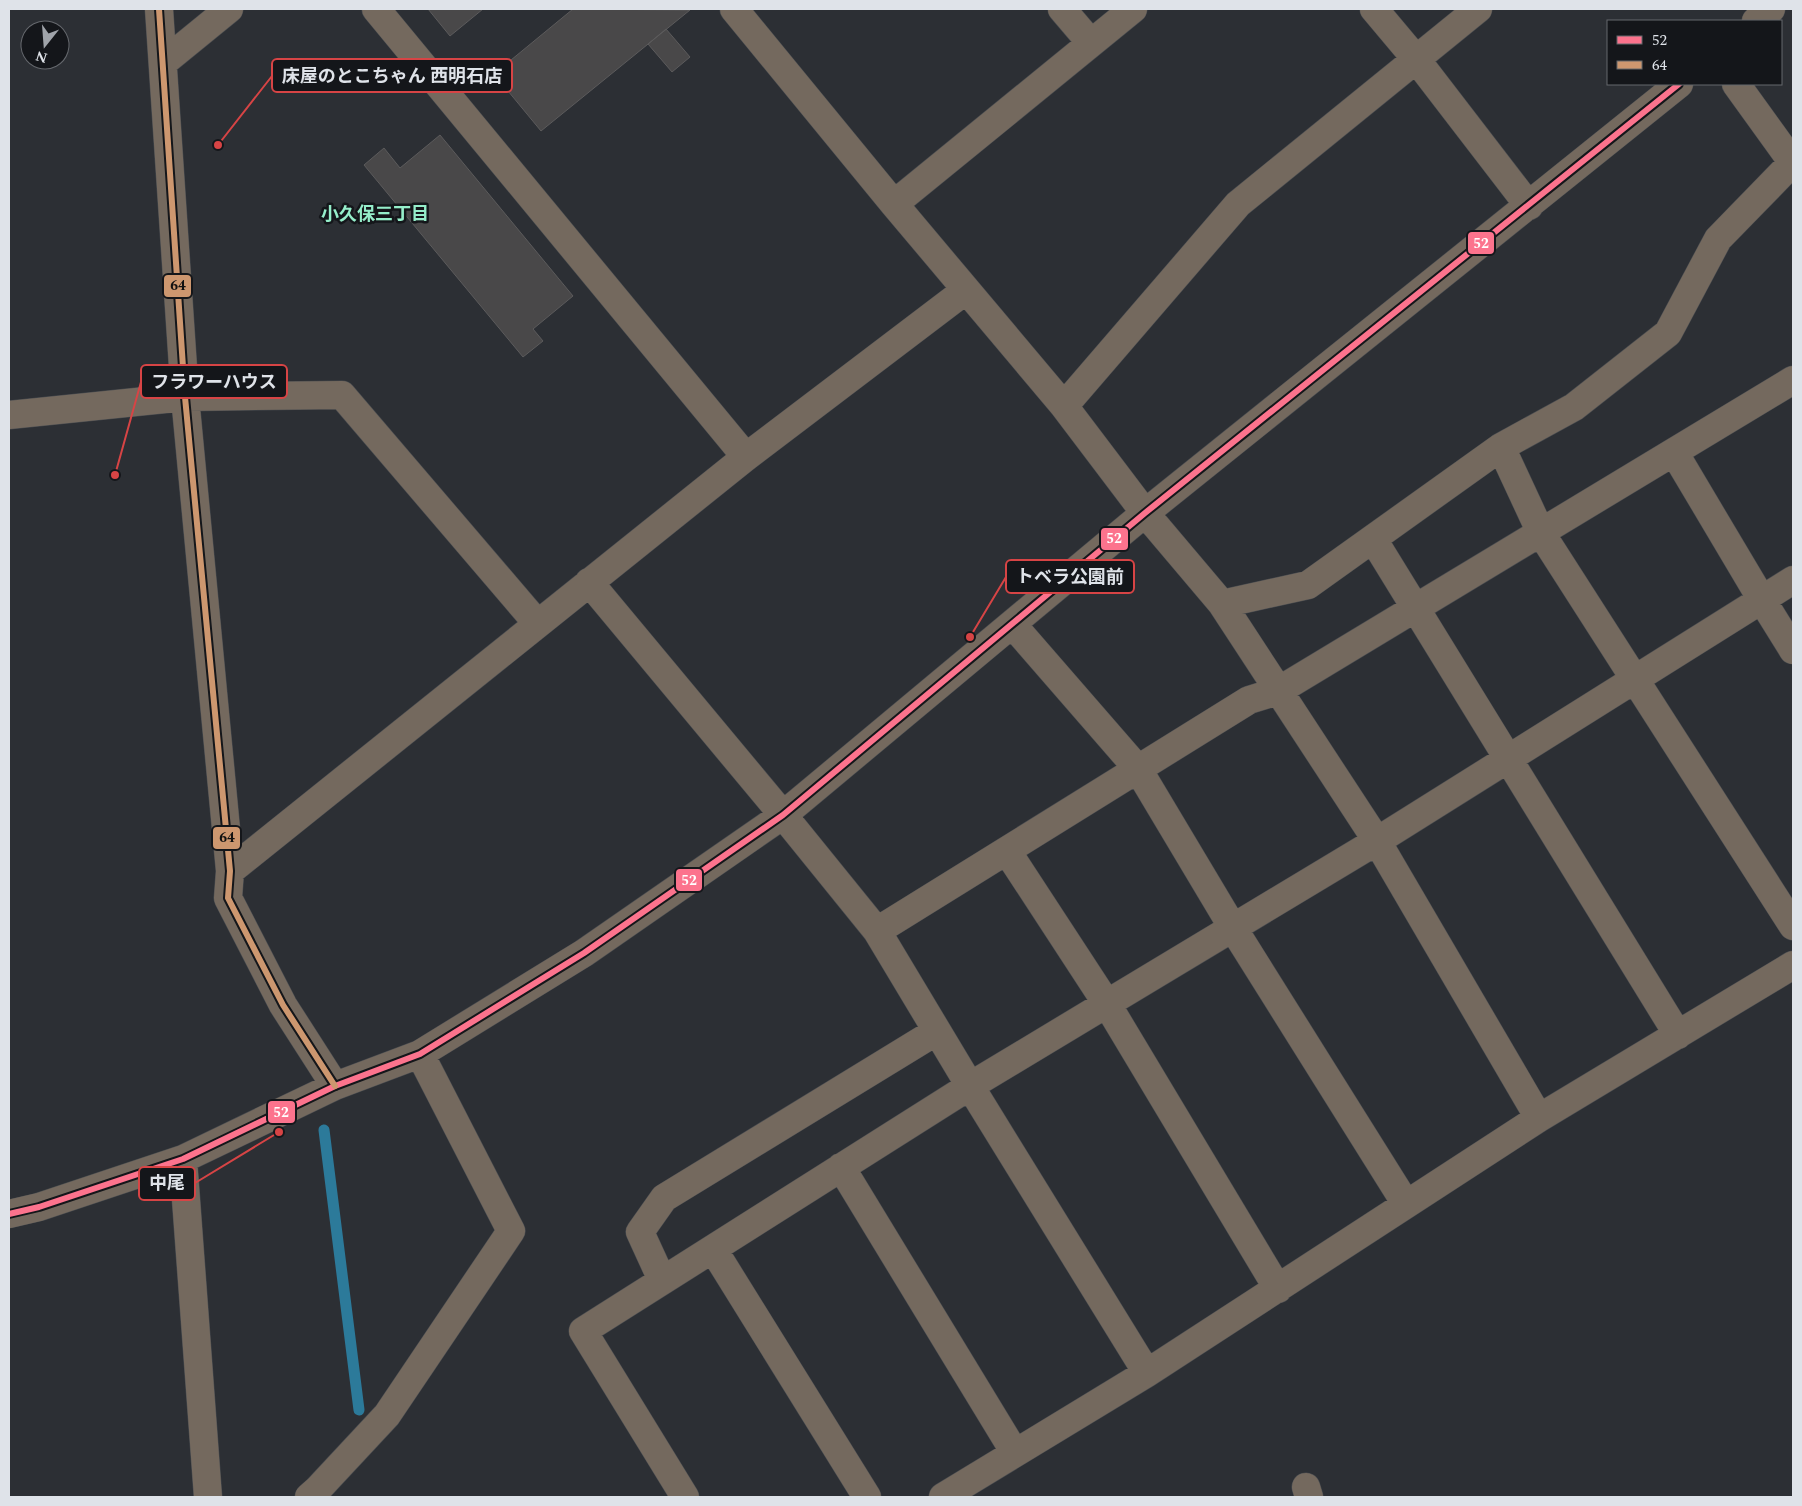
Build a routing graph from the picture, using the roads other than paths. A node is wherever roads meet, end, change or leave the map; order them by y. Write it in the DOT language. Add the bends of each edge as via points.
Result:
graph roads {
  1 [pos="159,9"];
  2 [pos="229,9"];
  3 [pos="376,9"];
  4 [pos="734,9"];
  5 [pos="1062,9"];
  6 [pos="1133,9"];
  7 [pos="1374,9"];
  8 [pos="1478,9"];
  9 [pos="1771,9"];
  10 [pos="1757,20"];
  11 [pos="1091,43"];
  12 [pos="1416,59"];
  13 [pos="164,62"];
  14 [pos="1678,85"];
  15 [pos="1737,85"];
  16 [pos="1793,162"];
  17 [pos="894,204"];
  18 [pos="1528,206"];
  19 [pos="966,290"];
  20 [pos="1793,380"];
  21 [pos="185,397"];
  22 [pos="1064,406"];
  23 [pos="9,415"];
  24 [pos="1501,447"];
  25 [pos="1674,452"];
  26 [pos="746,457"];
  27 [pos="1145,513"];
  28 [pos="1541,533"];
  29 [pos="1373,539"];
  30 [pos="1793,580"];
  31 [pos="590,582"];
  32 [pos="1762,600"];
  33 [pos="1222,604"];
  34 [pos="1415,609"];
  35 [pos="537,623"];
  36 [pos="1012,624"];
  37 [pos="1793,650"];
  38 [pos="1636,678"];
  39 [pos="1278,691"];
  40 [pos="1507,759"];
  41 [pos="1138,769"];
  42 [pos="783,815"];
  43 [pos="1377,841"];
  44 [pos="1007,851"];
  45 [pos="230,871"];
  46 [pos="1793,926"];
  47 [pos="1233,928"];
  48 [pos="877,931"];
  49 [pos="1793,965"];
  50 [pos="1107,1004"];
  51 [pos="937,1031"];
  52 [pos="1678,1035"];
  53 [pos="420,1054"];
  54 [pos="335,1086"];
  55 [pos="970,1086"];
  56 [pos="1539,1118"];
  57 [pos="183,1159"];
  58 [pos="841,1167"];
  59 [pos="1406,1204"];
  60 [pos="9,1214"];
  61 [pos="713,1248"];
  62 [pos="662,1280"];
  63 [pos="1278,1289"];
  64 [pos="1148,1373"];
  65 [pos="1015,1453"];
  66 [pos="208,1497"];
  67 [pos="309,1497"];
  68 [pos="685,1497"];
  69 [pos="866,1497"];
  70 [pos="943,1497"];
  1 -- 13 [label="street"];
  2 -- 13 [label="street"];
  3 -- 26 [label="street"];
  4 -- 17 [label="street"];
  5 -- 11 [label="street"];
  6 -- 11 [label="street"];
  7 -- 12 [label="street"];
  8 -- 12 [label="street"];
  9 -- 10 [label="street"];
  11 -- 17 [label="street"];
  12 -- 18 [label="street"];
  12 -- 22 [label="street" via="1238,204"];
  13 -- 21 [label="street"];
  14 -- 18 [label="street"];
  15 -- 16 [label="street"];
  16 -- 24 [label="street" via="1718,239 1668,333 1574,407"];
  17 -- 19 [label="street"];
  18 -- 27 [label="street"];
  19 -- 22 [label="street"];
  19 -- 26 [label="street"];
  20 -- 25 [label="street"];
  21 -- 23 [label="street"];
  21 -- 35 [label="street" via="342,395"];
  21 -- 45 [label="street"];
  22 -- 27 [label="street"];
  24 -- 28 [label="street"];
  24 -- 29 [label="street"];
  25 -- 28 [label="street"];
  25 -- 32 [label="street"];
  26 -- 31 [label="street"];
  27 -- 33 [label="street"];
  27 -- 36 [label="street"];
  28 -- 34 [label="street"];
  28 -- 38 [label="street"];
  29 -- 33 [label="street" via="1308,585"];
  29 -- 34 [label="street"];
  30 -- 32 [label="street"];
  31 -- 35 [label="street"];
  31 -- 42 [label="street"];
  32 -- 37 [label="street"];
  32 -- 38 [label="street"];
  33 -- 39 [label="street"];
  34 -- 39 [label="street"];
  34 -- 40 [label="street"];
  35 -- 45 [label="street"];
  36 -- 41 [label="street"];
  36 -- 42 [label="street"];
  38 -- 40 [label="street"];
  38 -- 46 [label="street"];
  39 -- 41 [label="street" via="1249,700"];
  39 -- 43 [label="street"];
  40 -- 43 [label="street"];
  40 -- 52 [label="street"];
  41 -- 44 [label="street"];
  41 -- 47 [label="street"];
  42 -- 48 [label="street"];
  42 -- 53 [label="street" via="584,953"];
  43 -- 47 [label="street"];
  43 -- 56 [label="street"];
  44 -- 48 [label="street"];
  44 -- 50 [label="street"];
  45 -- 54 [label="street" via="228,898 283,1005"];
  47 -- 50 [label="street"];
  47 -- 59 [label="street"];
  48 -- 51 [label="street"];
  49 -- 52 [label="street"];
  50 -- 55 [label="street"];
  50 -- 63 [label="street"];
  51 -- 55 [label="street"];
  51 -- 62 [label="street" via="664,1198 640,1232"];
  52 -- 56 [label="street"];
  53 -- 54 [label="street"];
  53 -- 67 [label="street" via="511,1231 387,1415"];
  54 -- 57 [label="street"];
  55 -- 58 [label="street"];
  55 -- 64 [label="street"];
  56 -- 59 [label="street"];
  57 -- 60 [label="street"];
  57 -- 66 [label="street"];
  58 -- 61 [label="street"];
  58 -- 65 [label="street"];
  59 -- 63 [label="street"];
  61 -- 62 [label="street"];
  61 -- 69 [label="street"];
  62 -- 68 [label="street" via="583,1331"];
  63 -- 64 [label="street"];
  64 -- 65 [label="street"];
  65 -- 70 [label="street"];
}
